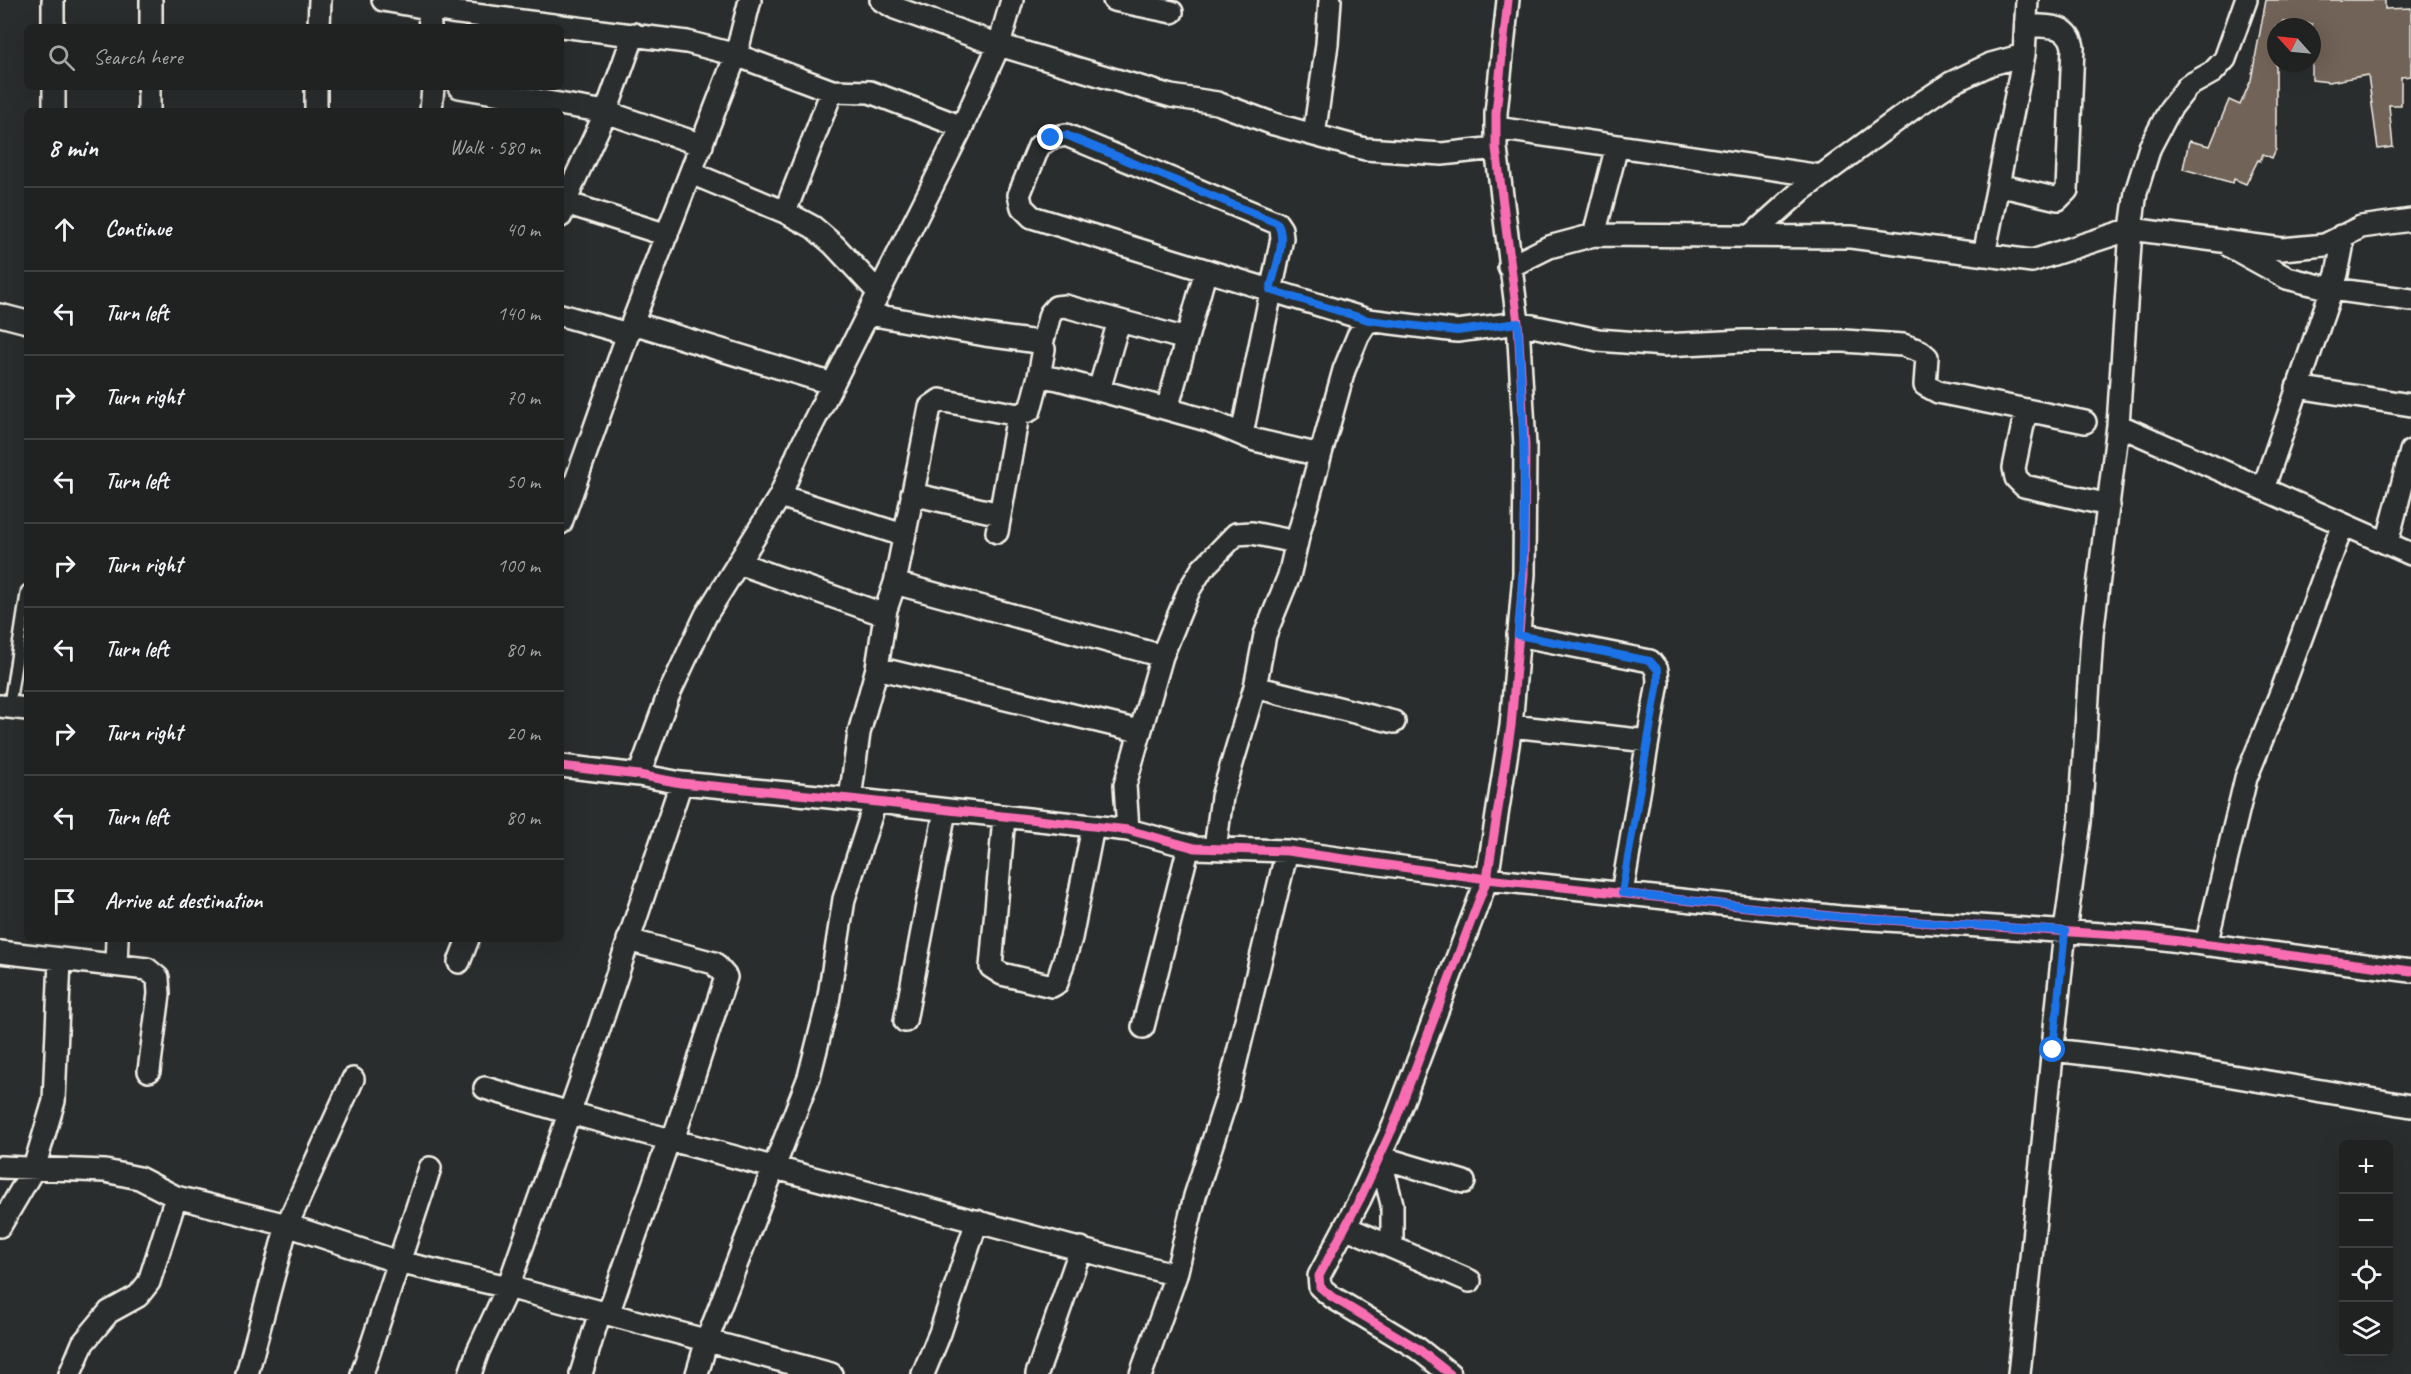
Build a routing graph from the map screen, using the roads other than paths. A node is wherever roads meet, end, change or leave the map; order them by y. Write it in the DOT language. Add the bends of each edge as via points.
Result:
graph roads {
  1 [pos="53,0"];
  2 [pos="151,0"];
  3 [pos="320,0"];
  4 [pos="383,0"];
  5 [pos="750,0"];
  6 [pos="880,0"];
  7 [pos="1012,0"];
  8 [pos="1114,0"];
  9 [pos="1330,0"];
  10 [pos="1508,0"];
  11 [pos="2027,0"];
  12 [pos="2246,0"];
  13 [pos="429,12"];
  14 [pos="1172,12"];
  15 [pos="53,24"];
  16 [pos="151,24"];
  17 [pos="319,24"];
  18 [pos="541,24"];
  19 [pos="2026,25"];
  20 [pos="564,26"];
  21 [pos="634,34"];
  22 [pos="999,45"];
  23 [pos="2024,55"];
  24 [pos="736,56"];
  25 [pos="54,90"];
  26 [pos="149,90"];
  27 [pos="315,90"];
  28 [pos="433,90"];
  29 [pos="477,90"];
  30 [pos="831,91"];
  31 [pos="54,108"];
  32 [pos="149,108"];
  33 [pos="316,108"];
  34 [pos="431,108"];
  35 [pos="606,112"];
  36 [pos="962,127"];
  37 [pos="1314,135"];
  38 [pos="1496,138"];
  39 [pos="702,145"];
  40 [pos="1617,146"];
  41 [pos="691,173"];
  42 [pos="1821,176"];
  43 [pos="567,182"];
  44 [pos="1998,185"];
  45 [pos="564,202"];
  46 [pos="564,209"];
  47 [pos="785,212"];
  48 [pos="2411,220"];
  49 [pos="2131,229"];
  50 [pos="667,235"];
  51 [pos="1594,235"];
  52 [pos="1751,236"];
  53 [pos="2341,236"];
  54 [pos="2223,243"];
  55 [pos="1984,255"];
  56 [pos="1509,267"];
  57 [pos="1206,270"];
  58 [pos="2332,289"];
  59 [pos="1270,290"];
  60 [pos="879,293"];
  61 [pos="2411,300"];
  62 [pos="869,314"];
  63 [pos="0,315"];
  64 [pos="564,316"];
  65 [pos="1368,320"];
  66 [pos="24,321"];
  67 [pos="1119,321"];
  68 [pos="1518,323"];
  69 [pos="631,328"];
  70 [pos="1186,339"];
  71 [pos="1042,344"];
  72 [pos="1039,376"];
  73 [pos="832,384"];
  74 [pos="2297,387"];
  75 [pos="1099,390"];
  76 [pos="2411,405"];
  77 [pos="1167,409"];
  78 [pos="2026,410"];
  79 [pos="1018,415"];
  80 [pos="2085,422"];
  81 [pos="2118,425"];
  82 [pos="1242,434"];
  83 [pos="2411,451"];
  84 [pos="1320,455"];
  85 [pos="2263,489"];
  86 [pos="912,494"];
  87 [pos="780,496"];
  88 [pos="2109,505"];
  89 [pos="564,516"];
  90 [pos="2343,524"];
  91 [pos="903,535"];
  92 [pos="1296,542"];
  93 [pos="2387,543"];
  94 [pos="2411,554"];
  95 [pos="738,563"];
  96 [pos="895,584"];
  97 [pos="24,614"];
  98 [pos="885,615"];
  99 [pos="1518,635"];
  100 [pos="1162,656"];
  101 [pos="877,668"];
  102 [pos="1255,687"];
  103 [pos="12,708"];
  104 [pos="1394,722"];
  105 [pos="1511,726"];
  106 [pos="1140,731"];
  107 [pos="1648,741"];
  108 [pos="564,766"];
  109 [pos="639,775"];
  110 [pos="681,783"];
  111 [pos="850,799"];
  112 [pos="875,803"];
  113 [pos="945,811"];
  114 [pos="1004,818"];
  115 [pos="1093,827"];
  116 [pos="1128,831"];
  117 [pos="1189,846"];
  118 [pos="1215,849"];
  119 [pos="1287,852"];
  120 [pos="1487,879"];
  121 [pos="1622,893"];
  122 [pos="2065,931"];
  123 [pos="628,940"];
  124 [pos="117,942"];
  125 [pos="467,942"];
  126 [pos="2206,945"];
  127 [pos="0,952"];
  128 [pos="60,960"];
  129 [pos="459,962"];
  130 [pos="116,965"];
  131 [pos="2411,971"];
  132 [pos="905,1021"];
  133 [pos="1143,1027"];
  134 [pos="2053,1050"];
  135 [pos="149,1071"];
  136 [pos="353,1079"];
  137 [pos="485,1088"];
  138 [pos="2411,1106"];
  139 [pos="570,1113"];
  140 [pos="671,1140"];
  141 [pos="1380,1157"];
  142 [pos="0,1167"];
  143 [pos="776,1167"];
  144 [pos="34,1168"];
  145 [pos="430,1168"];
  146 [pos="1464,1182"];
  147 [pos="176,1197"];
  148 [pos="977,1221"];
  149 [pos="287,1225"];
  150 [pos="0,1226"];
  151 [pos="1345,1227"];
  152 [pos="1392,1247"];
  153 [pos="1081,1248"];
  154 [pos="398,1262"];
  155 [pos="1176,1275"];
  156 [pos="1470,1281"];
  157 [pos="508,1287"];
  158 [pos="604,1313"];
  159 [pos="707,1340"];
  160 [pos="817,1372"];
  161 [pos="70,1374"];
  162 [pos="247,1374"];
  163 [pos="362,1374"];
  164 [pos="470,1374"];
  165 [pos="581,1374"];
  166 [pos="697,1374"];
  167 [pos="923,1374"];
  168 [pos="1036,1374"];
  169 [pos="1141,1374"];
  170 [pos="1450,1374"];
  171 [pos="2019,1374"];
  1 -- 15 [label="street"];
  2 -- 16 [label="street"];
  3 -- 17 [label="street"];
  4 -- 13 [label="street"];
  5 -- 24 [label="street"];
  6 -- 22 [label="street"];
  7 -- 22 [label="street"];
  8 -- 14 [label="street"];
  9 -- 37 [label="street"];
  10 -- 38 [label="street"];
  11 -- 19 [label="street"];
  12 -- 49 [label="street" via="2224,59 2213,72 2188,86 2170,109 2150,147 2136,192"];
  13 -- 18 [label="street"];
  19 -- 23 [label="street"];
  19 -- 44 [label="street" via="2065,30 2071,35 2067,190 2058,199"];
  20 -- 21 [label="street"];
  21 -- 24 [label="street" via="687,42"];
  21 -- 35 [label="street"];
  22 -- 36 [label="street"];
  22 -- 37 [label="street" via="1171,96 1217,103"];
  23 -- 42 [label="street" via="1990,64 1951,83"];
  23 -- 44 [label="street"];
  24 -- 30 [label="street"];
  24 -- 39 [label="street"];
  25 -- 31 [label="street"];
  26 -- 32 [label="street"];
  27 -- 33 [label="street"];
  28 -- 34 [label="street"];
  29 -- 35 [label="street"];
  30 -- 36 [label="street" via="870,92"];
  30 -- 47 [label="street"];
  35 -- 39 [label="street"];
  35 -- 43 [label="street"];
  36 -- 60 [label="street"];
  37 -- 38 [label="street" via="1365,149 1442,154"];
  38 -- 40 [label="street"];
  38 -- 56 [label="street"];
  39 -- 41 [label="street"];
  40 -- 42 [label="street"];
  40 -- 51 [label="street"];
  41 -- 47 [label="street"];
  41 -- 50 [label="street"];
  42 -- 52 [label="street"];
  43 -- 45 [label="street"];
  44 -- 55 [label="street"];
  46 -- 50 [label="street"];
  47 -- 60 [label="street" via="813,227 834,245"];
  48 -- 53 [label="street" via="2361,227"];
  49 -- 54 [label="street"];
  49 -- 55 [label="street" via="2031,261"];
  49 -- 81 [label="street"];
  50 -- 69 [label="street"];
  51 -- 52 [label="street"];
  51 -- 56 [label="street" via="1549,247"];
  52 -- 55 [label="street" via="1851,237"];
  53 -- 54 [label="street" via="2325,245 2282,249"];
  53 -- 58 [label="street"];
  54 -- 58 [label="street" via="2287,278"];
  56 -- 68 [label="street"];
  57 -- 59 [label="street"];
  57 -- 59 [label="street" via="1032,217 1022,207 1019,195 1039,146 1066,135 1277,223 1282,238"];
  57 -- 70 [label="street"];
  58 -- 61 [label="street"];
  58 -- 74 [label="street"];
  59 -- 65 [label="street"];
  59 -- 82 [label="street"];
  60 -- 62 [label="street"];
  62 -- 71 [label="street"];
  62 -- 73 [label="street"];
  63 -- 66 [label="street"];
  64 -- 69 [label="street"];
  65 -- 68 [label="street" via="1457,331"];
  65 -- 84 [label="street" via="1344,370"];
  67 -- 70 [label="street"];
  67 -- 71 [label="street" via="1056,307 1050,314"];
  67 -- 75 [label="street"];
  68 -- 78 [label="street" via="1598,340 1664,345 1743,341 1903,345 1927,357 1925,385 1938,392"];
  68 -- 99 [label="street" via="1525,446 1524,573"];
  69 -- 73 [label="street"];
  69 -- 89 [label="street"];
  70 -- 77 [label="street"];
  71 -- 72 [label="street"];
  72 -- 75 [label="street"];
  72 -- 79 [label="street" via="1030,410"];
  73 -- 87 [label="street"];
  74 -- 76 [label="street"];
  74 -- 85 [label="street"];
  75 -- 77 [label="street"];
  77 -- 82 [label="street"];
  78 -- 80 [label="street"];
  78 -- 88 [label="street" via="2014,468 2016,478 2024,486"];
  79 -- 86 [label="street" via="934,402"];
  79 -- 86 [label="street" via="999,523"];
  81 -- 85 [label="street"];
  81 -- 88 [label="street"];
  82 -- 84 [label="street"];
  83 -- 93 [label="street"];
  84 -- 92 [label="street"];
  85 -- 90 [label="street"];
  86 -- 91 [label="street"];
  87 -- 91 [label="street"];
  87 -- 95 [label="street"];
  88 -- 122 [label="street" via="2092,635 2080,822"];
  90 -- 93 [label="street"];
  90 -- 126 [label="street" via="2246,778"];
  91 -- 96 [label="street"];
  92 -- 100 [label="street" via="1252,533 1236,534 1189,590"];
  92 -- 102 [label="street" via="1289,576 1265,635"];
  93 -- 94 [label="street"];
  95 -- 98 [label="street"];
  95 -- 109 [label="street" via="706,615 668,696"];
  96 -- 98 [label="street"];
  96 -- 100 [label="street"];
  97 -- 103 [label="lane"];
  98 -- 101 [label="street"];
  99 -- 105 [label="street"];
  99 -- 107 [label="street" via="1650,661 1658,670 1658,682"];
  100 -- 106 [label="street"];
  101 -- 106 [label="street"];
  101 -- 111 [label="street" via="859,733"];
  102 -- 104 [label="street"];
  102 -- 118 [label="street" via="1222,797"];
  105 -- 107 [label="street"];
  105 -- 120 [label="street"];
  106 -- 116 [label="street" via="1125,784"];
  107 -- 121 [label="street"];
  108 -- 109 [label="street"];
  109 -- 110 [label="street"];
  110 -- 111 [label="street"];
  110 -- 123 [label="street"];
  111 -- 112 [label="street"];
  112 -- 113 [label="street"];
  112 -- 143 [label="street" via="844,899 828,1002 809,1077"];
  113 -- 114 [label="street"];
  113 -- 132 [label="street"];
  114 -- 115 [label="street"];
  114 -- 115 [label="street" via="991,967 1002,974 1052,986 1057,983 1071,938"];
  115 -- 116 [label="street"];
  116 -- 117 [label="street"];
  117 -- 118 [label="street"];
  117 -- 133 [label="street"];
  118 -- 119 [label="street"];
  119 -- 120 [label="street"];
  119 -- 155 [label="street" via="1227,1098"];
  120 -- 121 [label="street"];
  120 -- 141 [label="street"];
  121 -- 122 [label="street" via="1840,917"];
  122 -- 126 [label="street"];
  122 -- 134 [label="street"];
  123 -- 139 [label="street"];
  123 -- 140 [label="street" via="714,963 726,977"];
  124 -- 130 [label="street"];
  125 -- 129 [label="street"];
  126 -- 131 [label="street"];
  127 -- 128 [label="street"];
  128 -- 130 [label="street"];
  128 -- 144 [label="street" via="54,1101"];
  130 -- 135 [label="street" via="147,969 158,978"];
  134 -- 138 [label="street"];
  134 -- 171 [label="street"];
  136 -- 149 [label="street"];
  137 -- 139 [label="street"];
  139 -- 140 [label="street"];
  139 -- 157 [label="street"];
  140 -- 143 [label="street"];
  140 -- 158 [label="street"];
  141 -- 146 [label="street"];
  141 -- 151 [label="street"];
  141 -- 152 [label="street" via="1392,1204"];
  142 -- 144 [label="street"];
  143 -- 148 [label="street"];
  143 -- 159 [label="street"];
  144 -- 147 [label="street" via="105,1171 140,1178"];
  144 -- 150 [label="street"];
  145 -- 154 [label="street"];
  147 -- 149 [label="street"];
  147 -- 161 [label="street" via="149,1282 138,1296 109,1312 83,1344"];
  148 -- 153 [label="street"];
  148 -- 167 [label="street"];
  149 -- 154 [label="street"];
  149 -- 162 [label="street"];
  151 -- 152 [label="street"];
  151 -- 170 [label="street" via="1318,1276 1320,1287 1417,1348"];
  152 -- 156 [label="street"];
  153 -- 155 [label="street"];
  153 -- 168 [label="street"];
  154 -- 157 [label="street"];
  154 -- 163 [label="street"];
  155 -- 169 [label="street"];
  157 -- 158 [label="street"];
  157 -- 164 [label="street"];
  158 -- 159 [label="street"];
  158 -- 165 [label="street"];
  159 -- 160 [label="street"];
  159 -- 166 [label="street"];
}
